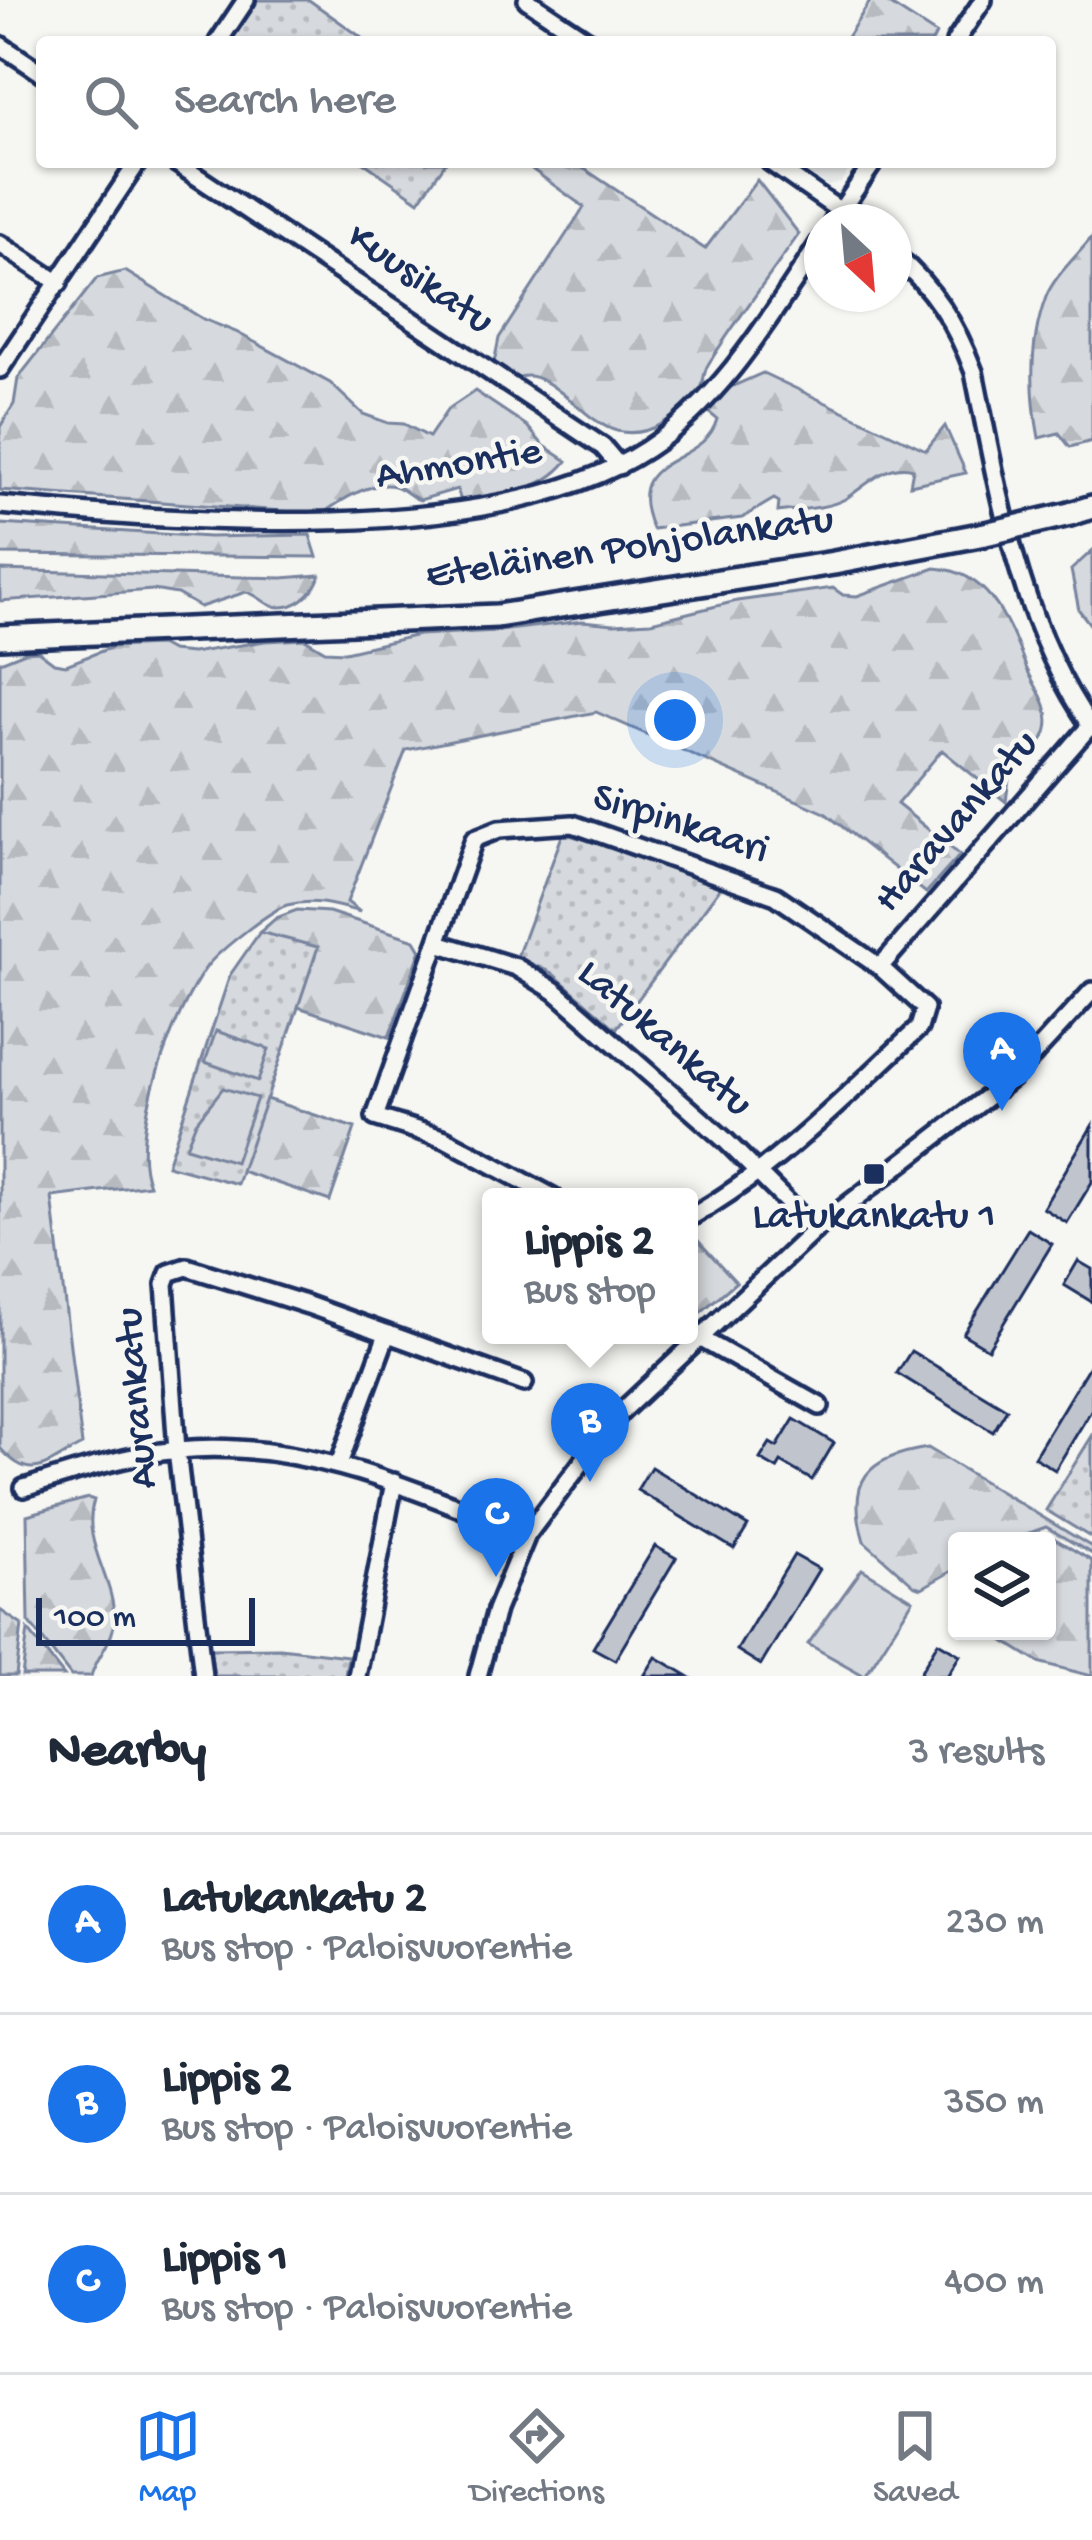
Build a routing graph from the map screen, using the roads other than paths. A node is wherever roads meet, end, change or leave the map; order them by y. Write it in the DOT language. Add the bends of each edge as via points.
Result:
graph roads {
  1 [pos="527,0"];
  2 [pos="983,0"];
  3 [pos="239,2"];
  4 [pos="221,36"];
  5 [pos="581,36"];
  6 [pos="959,36"];
  7 [pos="0,46"];
  8 [pos="36,69"];
  9 [pos="134,168"];
  10 [pos="184,168"];
  11 [pos="777,168"];
  12 [pos="870,168"];
  13 [pos="822,204"];
  14 [pos="845,204"];
  15 [pos="0,244"];
  16 [pos="804,266"];
  17 [pos="912,272"];
  18 [pos="59,283"];
  19 [pos="0,369"];
  20 [pos="619,466"];
  21 [pos="0,505"];
  22 [pos="1081,510"];
  23 [pos="0,622"];
  24 [pos="172,629"];
  25 [pos="0,637"];
  26 [pos="1091,727"];
  27 [pos="439,943"];
  28 [pos="880,967"];
  29 [pos="1092,992"];
  30 [pos="759,1174"];
  31 [pos="536,1188"];
  32 [pos="698,1212"];
  33 [pos="815,1230"];
  34 [pos="387,1334"];
  35 [pos="698,1337"];
  36 [pos="691,1344"];
  37 [pos="524,1383"];
  38 [pos="820,1406"];
  39 [pos="177,1450"];
  40 [pos="339,1464"];
  41 [pos="394,1482"];
  42 [pos="24,1488"];
  43 [pos="527,1535"];
  44 [pos="203,1676"];
  45 [pos="357,1676"];
  46 [pos="478,1676"];
  1 -- 5 [label="street"];
  2 -- 6 [label="street"];
  3 -- 4 [label="street"];
  7 -- 8 [label="street"];
  9 -- 18 [label="street"];
  10 -- 20 [label="street, Kuusikatu" via="603,447"];
  11 -- 13 [label="street"];
  12 -- 14 [label="street"];
  15 -- 18 [label="street"];
  16 -- 20 [label="street, Ahmontie" via="715,389"];
  17 -- 26 [label="street" via="963,343 1027,599 1052,664"];
  18 -- 19 [label="street"];
  20 -- 21 [label="street, Ahmontie" via="476,508 339,519 214,520"];
  22 -- 24 [label="main road, Eteläinen Pohjolankatu, bridge" via="834,563 497,616"];
  23 -- 24 [label="main road, Eteläinen Pohjolankatu"];
  24 -- 25 [label="main road, Eteläinen Pohjolankatu"];
  26 -- 28 [label="street, Haravankatu"];
  27 -- 28 [label="street, Sirpinkaari" via="473,839 573,824 776,896"];
  27 -- 30 [label="street, Latukankatu" via="516,967 555,991"];
  27 -- 31 [label="street, Sirpinkaari" via="375,1117 445,1139"];
  28 -- 30 [label="street, Sirpinkaari" via="926,1008 919,1028"];
  29 -- 33 [label="street" via="1012,1078"];
  30 -- 32 [label="street, Sirpinkaari"];
  30 -- 33 [label="street, Latukankatu"];
  33 -- 35 [label="street"];
  34 -- 37 [label="street, Aurankatu"];
  34 -- 39 [label="street, Aurankatu" via="178,1268 165,1284"];
  34 -- 40 [label="street"];
  35 -- 38 [label="street"];
  36 -- 43 [label="street" via="617,1416"];
  39 -- 40 [label="street"];
  39 -- 42 [label="street"];
  39 -- 44 [label="street, Aurankatu"];
  40 -- 41 [label="street"];
  41 -- 43 [label="street"];
  41 -- 45 [label="street"];
  43 -- 46 [label="street"];
}
